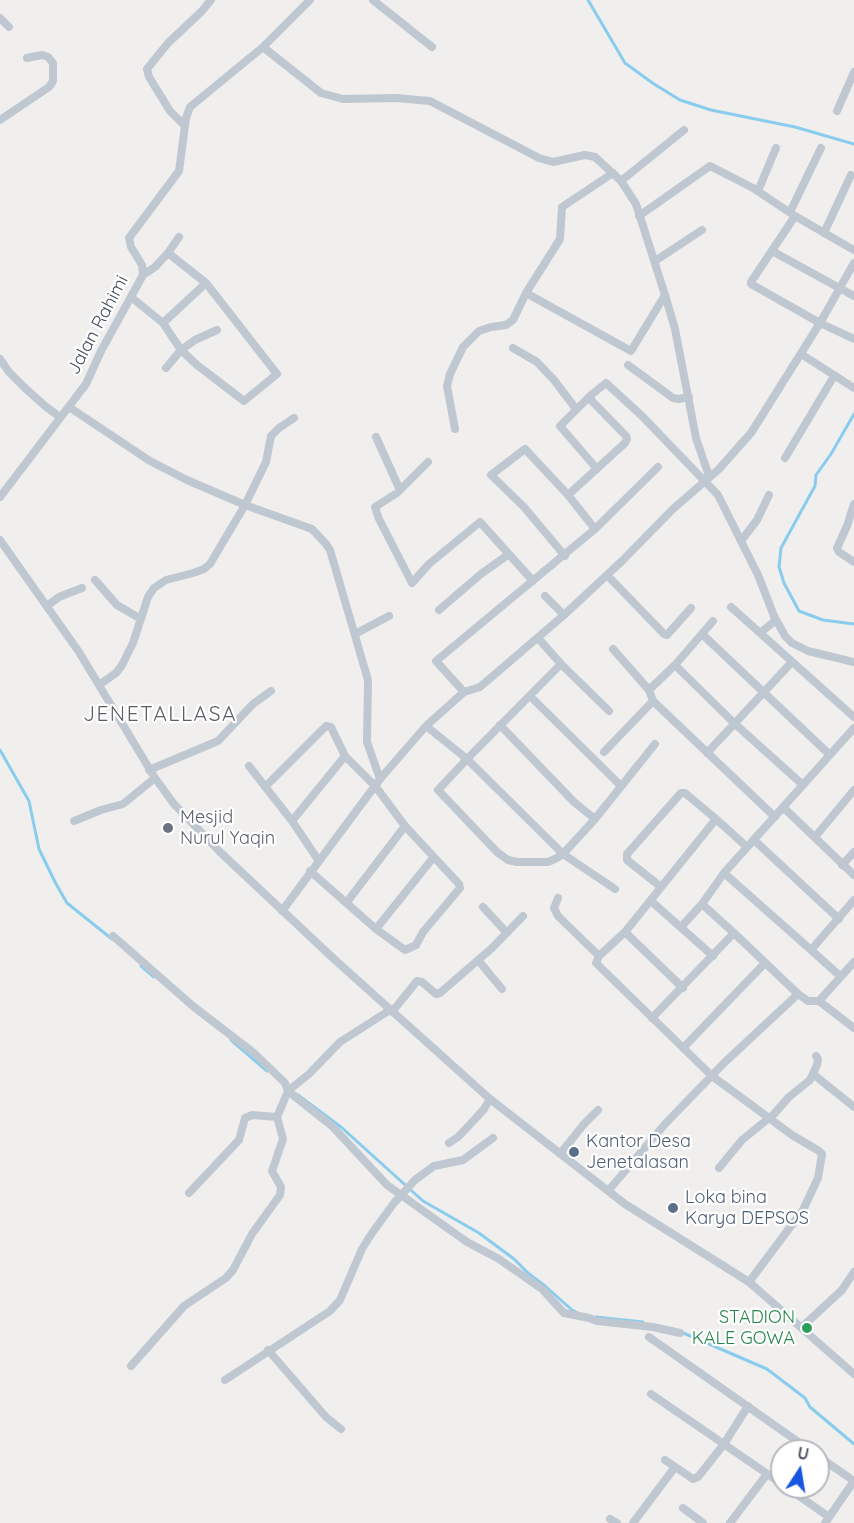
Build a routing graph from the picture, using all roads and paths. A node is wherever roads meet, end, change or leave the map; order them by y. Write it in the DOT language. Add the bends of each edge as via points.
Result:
graph roads {
  1 [pos="211,0"];
  2 [pos="310,0"];
  3 [pos="373,0"];
  4 [pos="0,18"];
  5 [pos="9,27"];
  6 [pos="263,47"];
  7 [pos="432,47"];
  8 [pos="27,58"];
  9 [pos="854,72"];
  10 [pos="837,111"];
  11 [pos="0,120"];
  12 [pos="184,125"];
  13 [pos="684,130"];
  14 [pos="776,148"];
  15 [pos="821,148"];
  16 [pos="613,173"];
  17 [pos="851,175"];
  18 [pos="621,181"];
  19 [pos="758,191"];
  20 [pos="792,214"];
  21 [pos="639,216"];
  22 [pos="702,230"];
  23 [pos="824,233"];
  24 [pos="179,237"];
  25 [pos="854,250"];
  26 [pos="772,251"];
  27 [pos="168,253"];
  28 [pos="655,261"];
  29 [pos="854,263"];
  30 [pos="143,276"];
  31 [pos="206,283"];
  32 [pos="839,288"];
  33 [pos="526,293"];
  34 [pos="665,295"];
  35 [pos="854,296"];
  36 [pos="131,297"];
  37 [pos="163,322"];
  38 [pos="820,323"];
  39 [pos="218,330"];
  40 [pos="854,339"];
  41 [pos="513,348"];
  42 [pos="181,350"];
  43 [pos="801,354"];
  44 [pos="0,359"];
  45 [pos="628,365"];
  46 [pos="166,368"];
  47 [pos="834,376"];
  48 [pos="854,388"];
  49 [pos="590,396"];
  50 [pos="689,397"];
  51 [pos="69,407"];
  52 [pos="576,409"];
  53 [pos="60,417"];
  54 [pos="294,418"];
  55 [pos="455,429"];
  56 [pos="376,437"];
  57 [pos="785,458"];
  58 [pos="428,462"];
  59 [pos="658,467"];
  60 [pos="597,469"];
  61 [pos="706,479"];
  62 [pos="400,490"];
  63 [pos="568,495"];
  64 [pos="769,495"];
  65 [pos="0,497"];
  66 [pos="854,504"];
  67 [pos="245,505"];
  68 [pos="850,526"];
  69 [pos="595,529"];
  70 [pos="0,540"];
  71 [pos="741,542"];
  72 [pos="509,554"];
  73 [pos="565,555"];
  74 [pos="854,562"];
  75 [pos="607,575"];
  76 [pos="95,580"];
  77 [pos="533,581"];
  78 [pos="82,588"];
  79 [pos="545,596"];
  80 [pos="47,606"];
  81 [pos="731,607"];
  82 [pos="691,608"];
  83 [pos="439,610"];
  84 [pos="564,615"];
  85 [pos="388,616"];
  86 [pos="141,619"];
  87 [pos="776,620"];
  88 [pos="713,621"];
  89 [pos="355,633"];
  90 [pos="760,633"];
  91 [pos="702,634"];
  92 [pos="538,638"];
  93 [pos="613,649"];
  94 [pos="854,662"];
  95 [pos="791,663"];
  96 [pos="561,664"];
  97 [pos="675,665"];
  98 [pos="99,685"];
  99 [pos="649,690"];
  100 [pos="271,691"];
  101 [pos="464,692"];
  102 [pos="763,693"];
  103 [pos="530,696"];
  104 [pos="653,700"];
  105 [pos="609,711"];
  106 [pos="854,717"];
  107 [pos="734,723"];
  108 [pos="500,725"];
  109 [pos="426,726"];
  110 [pos="854,728"];
  111 [pos="655,744"];
  112 [pos="604,752"];
  113 [pos="707,753"];
  114 [pos="830,755"];
  115 [pos="345,756"];
  116 [pos="467,759"];
  117 [pos="249,766"];
  118 [pos="152,774"];
  119 [pos="378,783"];
  120 [pos="802,785"];
  121 [pos="266,786"];
  122 [pos="621,786"];
  123 [pos="854,790"];
  124 [pos="783,808"];
  125 [pos="775,817"];
  126 [pos="595,819"];
  127 [pos="716,819"];
  128 [pos="74,821"];
  129 [pos="292,821"];
  130 [pos="405,826"];
  131 [pos="815,837"];
  132 [pos="750,843"];
  133 [pos="854,852"];
  134 [pos="563,854"];
  135 [pos="433,858"];
  136 [pos="319,861"];
  137 [pos="842,865"];
  138 [pos="310,871"];
  139 [pos="724,873"];
  140 [pos="854,875"];
  141 [pos="661,887"];
  142 [pos="615,889"];
  143 [pos="558,898"];
  144 [pos="854,900"];
  145 [pos="651,901"];
  146 [pos="347,902"];
  147 [pos="702,904"];
  148 [pos="483,907"];
  149 [pos="282,911"];
  150 [pos="524,916"];
  151 [pos="839,919"];
  152 [pos="681,927"];
  153 [pos="376,928"];
  154 [pos="625,932"];
  155 [pos="507,933"];
  156 [pos="734,933"];
  157 [pos="113,936"];
  158 [pos="811,950"];
  159 [pos="599,956"];
  160 [pos="713,956"];
  161 [pos="478,960"];
  162 [pos="854,962"];
  163 [pos="765,963"];
  164 [pos="840,976"];
  165 [pos="683,988"];
  166 [pos="502,989"];
  167 [pos="798,994"];
  168 [pos="819,1001"];
  169 [pos="391,1011"];
  170 [pos="652,1018"];
  171 [pos="854,1028"];
  172 [pos="682,1048"];
  173 [pos="816,1056"];
  174 [pos="813,1074"];
  175 [pos="712,1076"];
  176 [pos="288,1091"];
  177 [pos="490,1099"];
  178 [pos="854,1107"];
  179 [pos="598,1110"];
  180 [pos="277,1117"];
  181 [pos="769,1118"];
  182 [pos="493,1138"];
  183 [pos="449,1143"];
  184 [pos="560,1154"];
  185 [pos="719,1168"];
  186 [pos="608,1191"];
  187 [pos="189,1193"];
  188 [pos="404,1193"];
  189 [pos="854,1272"];
  190 [pos="749,1282"];
  191 [pos="802,1327"];
  192 [pos="680,1333"];
  193 [pos="649,1337"];
  194 [pos="268,1350"];
  195 [pos="131,1366"];
  196 [pos="854,1374"];
  197 [pos="225,1380"];
  198 [pos="651,1394"];
  199 [pos="748,1406"];
  200 [pos="341,1429"];
  201 [pos="794,1439"];
  202 [pos="724,1444"];
  203 [pos="665,1460"];
  204 [pos="830,1464"];
  205 [pos="675,1467"];
  206 [pos="767,1474"];
  207 [pos="770,1476"];
  208 [pos="854,1481"];
  209 [pos="801,1499"];
  210 [pos="683,1508"];
  211 [pos="827,1520"];
  212 [pos="633,1523"];
  213 [pos="703,1523"];
  214 [pos="730,1523"];
  1 -- 12 [label="street" via="147,69 170,111"];
  2 -- 6 [label="street, Jalan Rahimi"];
  3 -- 7 [label="street"];
  4 -- 5 [label="street"];
  6 -- 12 [label="street, Jalan Rahimi" via="193,103"];
  6 -- 16 [label="street" via="321,93 334,98 430,101 539,159 553,162 590,156"];
  8 -- 11 [label="street" via="48,57 53,63 53,81"];
  9 -- 10 [label="street"];
  12 -- 30 [label="street, Jalan Rahimi" via="179,171 129,238"];
  13 -- 18 [label="street"];
  14 -- 19 [label="street"];
  15 -- 20 [label="street"];
  16 -- 18 [label="street"];
  16 -- 33 [label="street" via="562,207 560,239"];
  17 -- 23 [label="street"];
  18 -- 21 [label="street"];
  19 -- 20 [label="street"];
  19 -- 21 [label="street" via="707,166"];
  20 -- 23 [label="street"];
  20 -- 26 [label="street"];
  21 -- 28 [label="street"];
  22 -- 28 [label="street"];
  23 -- 25 [label="street"];
  24 -- 27 [label="street"];
  26 -- 32 [label="street"];
  26 -- 38 [label="street" via="751,284"];
  27 -- 30 [label="street"];
  27 -- 31 [label="street"];
  28 -- 34 [label="street"];
  29 -- 32 [label="street"];
  30 -- 36 [label="street, Jalan Rahimi"];
  31 -- 37 [label="street"];
  31 -- 42 [label="street" via="277,374 243,400"];
  32 -- 35 [label="street"];
  32 -- 38 [label="street"];
  33 -- 34 [label="street" via="631,351"];
  33 -- 55 [label="street" via="510,323 479,331 463,347 447,386"];
  34 -- 50 [label="street"];
  36 -- 37 [label="street"];
  36 -- 51 [label="street, Jalan Rahimi" via="86,384"];
  37 -- 42 [label="street"];
  38 -- 40 [label="street"];
  38 -- 43 [label="street"];
  39 -- 42 [label="street"];
  41 -- 52 [label="street" via="537,362"];
  42 -- 46 [label="street"];
  43 -- 47 [label="street"];
  43 -- 61 [label="street" via="751,433"];
  44 -- 53 [label="street" via="25,388"];
  45 -- 50 [label="street" via="674,398"];
  47 -- 48 [label="street"];
  47 -- 57 [label="street"];
  49 -- 52 [label="street"];
  49 -- 60 [label="street" via="627,439"];
  49 -- 61 [label="street" via="604,383 609,385"];
  50 -- 61 [label="street"];
  51 -- 53 [label="street, Jalan Rahimi"];
  51 -- 67 [label="street" via="150,461"];
  52 -- 60 [label="street" via="560,426"];
  53 -- 65 [label="street, Jalan Rahimi"];
  54 -- 67 [label="street" via="271,436 266,462"];
  56 -- 62 [label="street"];
  58 -- 62 [label="street"];
  59 -- 69 [label="street"];
  60 -- 63 [label="street"];
  61 -- 71 [label="street"];
  61 -- 75 [label="street"];
  62 -- 72 [label="street" via="376,505 375,510 412,583 480,522"];
  63 -- 69 [label="street"];
  63 -- 73 [label="street" via="525,449 491,476"];
  64 -- 71 [label="street"];
  66 -- 68 [label="street"];
  67 -- 86 [label="street" via="210,564 154,588"];
  67 -- 89 [label="street" via="312,529 326,544"];
  68 -- 74 [label="street" via="837,550"];
  69 -- 73 [label="street"];
  70 -- 80 [label="street"];
  71 -- 87 [label="street"];
  72 -- 77 [label="street"];
  72 -- 83 [label="street"];
  73 -- 77 [label="street"];
  75 -- 82 [label="street" via="664,634"];
  75 -- 84 [label="street"];
  76 -- 86 [label="street" via="117,605"];
  77 -- 101 [label="street" via="436,661"];
  78 -- 80 [label="street"];
  79 -- 84 [label="street"];
  80 -- 98 [label="street"];
  81 -- 90 [label="street"];
  84 -- 92 [label="street"];
  85 -- 89 [label="street"];
  86 -- 98 [label="street" via="122,665"];
  87 -- 90 [label="street"];
  87 -- 94 [label="street" via="785,636 799,648"];
  88 -- 91 [label="street"];
  89 -- 119 [label="street" via="368,680 367,742"];
  90 -- 95 [label="street"];
  91 -- 97 [label="street"];
  91 -- 102 [label="street"];
  92 -- 96 [label="street"];
  92 -- 101 [label="street" via="480,687"];
  93 -- 99 [label="street"];
  95 -- 102 [label="street"];
  95 -- 106 [label="street"];
  96 -- 103 [label="street"];
  96 -- 105 [label="street"];
  97 -- 99 [label="street"];
  97 -- 107 [label="street"];
  98 -- 118 [label="street"];
  99 -- 104 [label="street"];
  100 -- 118 [label="street" via="218,741"];
  101 -- 109 [label="street"];
  102 -- 107 [label="street"];
  102 -- 114 [label="street"];
  103 -- 108 [label="street"];
  103 -- 122 [label="street"];
  104 -- 112 [label="street"];
  104 -- 113 [label="street"];
  107 -- 113 [label="street"];
  107 -- 120 [label="street"];
  108 -- 116 [label="street"];
  108 -- 126 [label="street"];
  109 -- 116 [label="street"];
  109 -- 119 [label="street"];
  110 -- 114 [label="street"];
  111 -- 122 [label="street"];
  113 -- 125 [label="street"];
  114 -- 120 [label="street"];
  115 -- 119 [label="street"];
  115 -- 121 [label="street" via="331,727 326,726"];
  115 -- 129 [label="street"];
  116 -- 134 [label="street"];
  116 -- 134 [label="street" via="438,790 497,852 508,860 530,864 548,862"];
  117 -- 121 [label="street"];
  118 -- 128 [label="street" via="123,804"];
  118 -- 149 [label="street" via="181,812"];
  119 -- 130 [label="street"];
  119 -- 136 [label="street"];
  120 -- 124 [label="street"];
  121 -- 129 [label="street"];
  122 -- 126 [label="street"];
  123 -- 131 [label="street"];
  124 -- 125 [label="street"];
  124 -- 131 [label="street"];
  125 -- 132 [label="street"];
  126 -- 134 [label="street"];
  127 -- 132 [label="street"];
  127 -- 141 [label="street"];
  127 -- 141 [label="street" via="681,793 627,854 627,860"];
  129 -- 136 [label="street"];
  130 -- 135 [label="street"];
  130 -- 146 [label="street"];
  131 -- 137 [label="street"];
  132 -- 139 [label="street"];
  132 -- 151 [label="street"];
  133 -- 137 [label="street"];
  134 -- 142 [label="street"];
  135 -- 153 [label="street"];
  135 -- 153 [label="street" via="460,888 416,945 405,950"];
  136 -- 138 [label="street"];
  137 -- 140 [label="street"];
  138 -- 146 [label="street"];
  138 -- 149 [label="street"];
  139 -- 147 [label="street"];
  139 -- 158 [label="street"];
  141 -- 145 [label="street"];
  143 -- 159 [label="street" via="554,909 558,916"];
  144 -- 151 [label="street"];
  145 -- 152 [label="street"];
  145 -- 154 [label="street"];
  146 -- 153 [label="street"];
  147 -- 152 [label="street"];
  147 -- 156 [label="street"];
  148 -- 155 [label="street"];
  149 -- 169 [label="street"];
  150 -- 155 [label="street"];
  151 -- 158 [label="street"];
  152 -- 160 [label="street"];
  154 -- 159 [label="street"];
  154 -- 165 [label="street"];
  155 -- 161 [label="street"];
  156 -- 160 [label="street"];
  156 -- 163 [label="street"];
  157 -- 176 [label="street" via="254,1053 285,1083"];
  158 -- 164 [label="street"];
  159 -- 170 [label="street" via="597,964"];
  160 -- 165 [label="street"];
  161 -- 166 [label="street"];
  161 -- 169 [label="street" via="440,993 417,981"];
  162 -- 164 [label="street"];
  163 -- 167 [label="street"];
  163 -- 172 [label="street"];
  164 -- 168 [label="street"];
  165 -- 170 [label="street"];
  167 -- 168 [label="street" via="808,1001"];
  167 -- 175 [label="street"];
  168 -- 171 [label="street"];
  169 -- 176 [label="street" via="340,1042"];
  169 -- 177 [label="street"];
  170 -- 172 [label="street"];
  172 -- 175 [label="street"];
  173 -- 174 [label="street" via="819,1059"];
  174 -- 178 [label="street"];
  174 -- 181 [label="street"];
  175 -- 181 [label="street"];
  175 -- 186 [label="street" via="642,1148"];
  176 -- 180 [label="street"];
  176 -- 188 [label="street" via="332,1126 387,1185"];
  177 -- 183 [label="street"];
  177 -- 184 [label="street"];
  179 -- 184 [label="street"];
  180 -- 187 [label="street" via="245,1118 238,1140"];
  180 -- 195 [label="street" via="283,1139 272,1171 281,1187 280,1195 252,1234 233,1270 184,1306"];
  181 -- 185 [label="street" via="742,1140"];
  181 -- 190 [label="street" via="819,1151 823,1158 802,1210"];
  182 -- 188 [label="street" via="463,1160 434,1166"];
  184 -- 186 [label="street"];
  186 -- 190 [label="street"];
  188 -- 192 [label="street" via="467,1242 542,1289 564,1313 597,1322"];
  188 -- 194 [label="street" via="362,1248 340,1300 323,1317"];
  189 -- 191 [label="street" via="842,1290"];
  190 -- 191 [label="street"];
  191 -- 196 [label="street"];
  193 -- 199 [label="street"];
  194 -- 197 [label="street"];
  194 -- 200 [label="street"];
  198 -- 202 [label="street"];
  199 -- 201 [label="street"];
  199 -- 202 [label="street"];
  202 -- 205 [label="street" via="695,1479"];
  202 -- 206 [label="street"];
  203 -- 205 [label="street"];
  204 -- 208 [label="street"];
  205 -- 212 [label="street"];
  206 -- 207 [label="street"];
  206 -- 214 [label="street"];
  208 -- 211 [label="street"];
  209 -- 211 [label="street"];
  210 -- 213 [label="street"];
}
